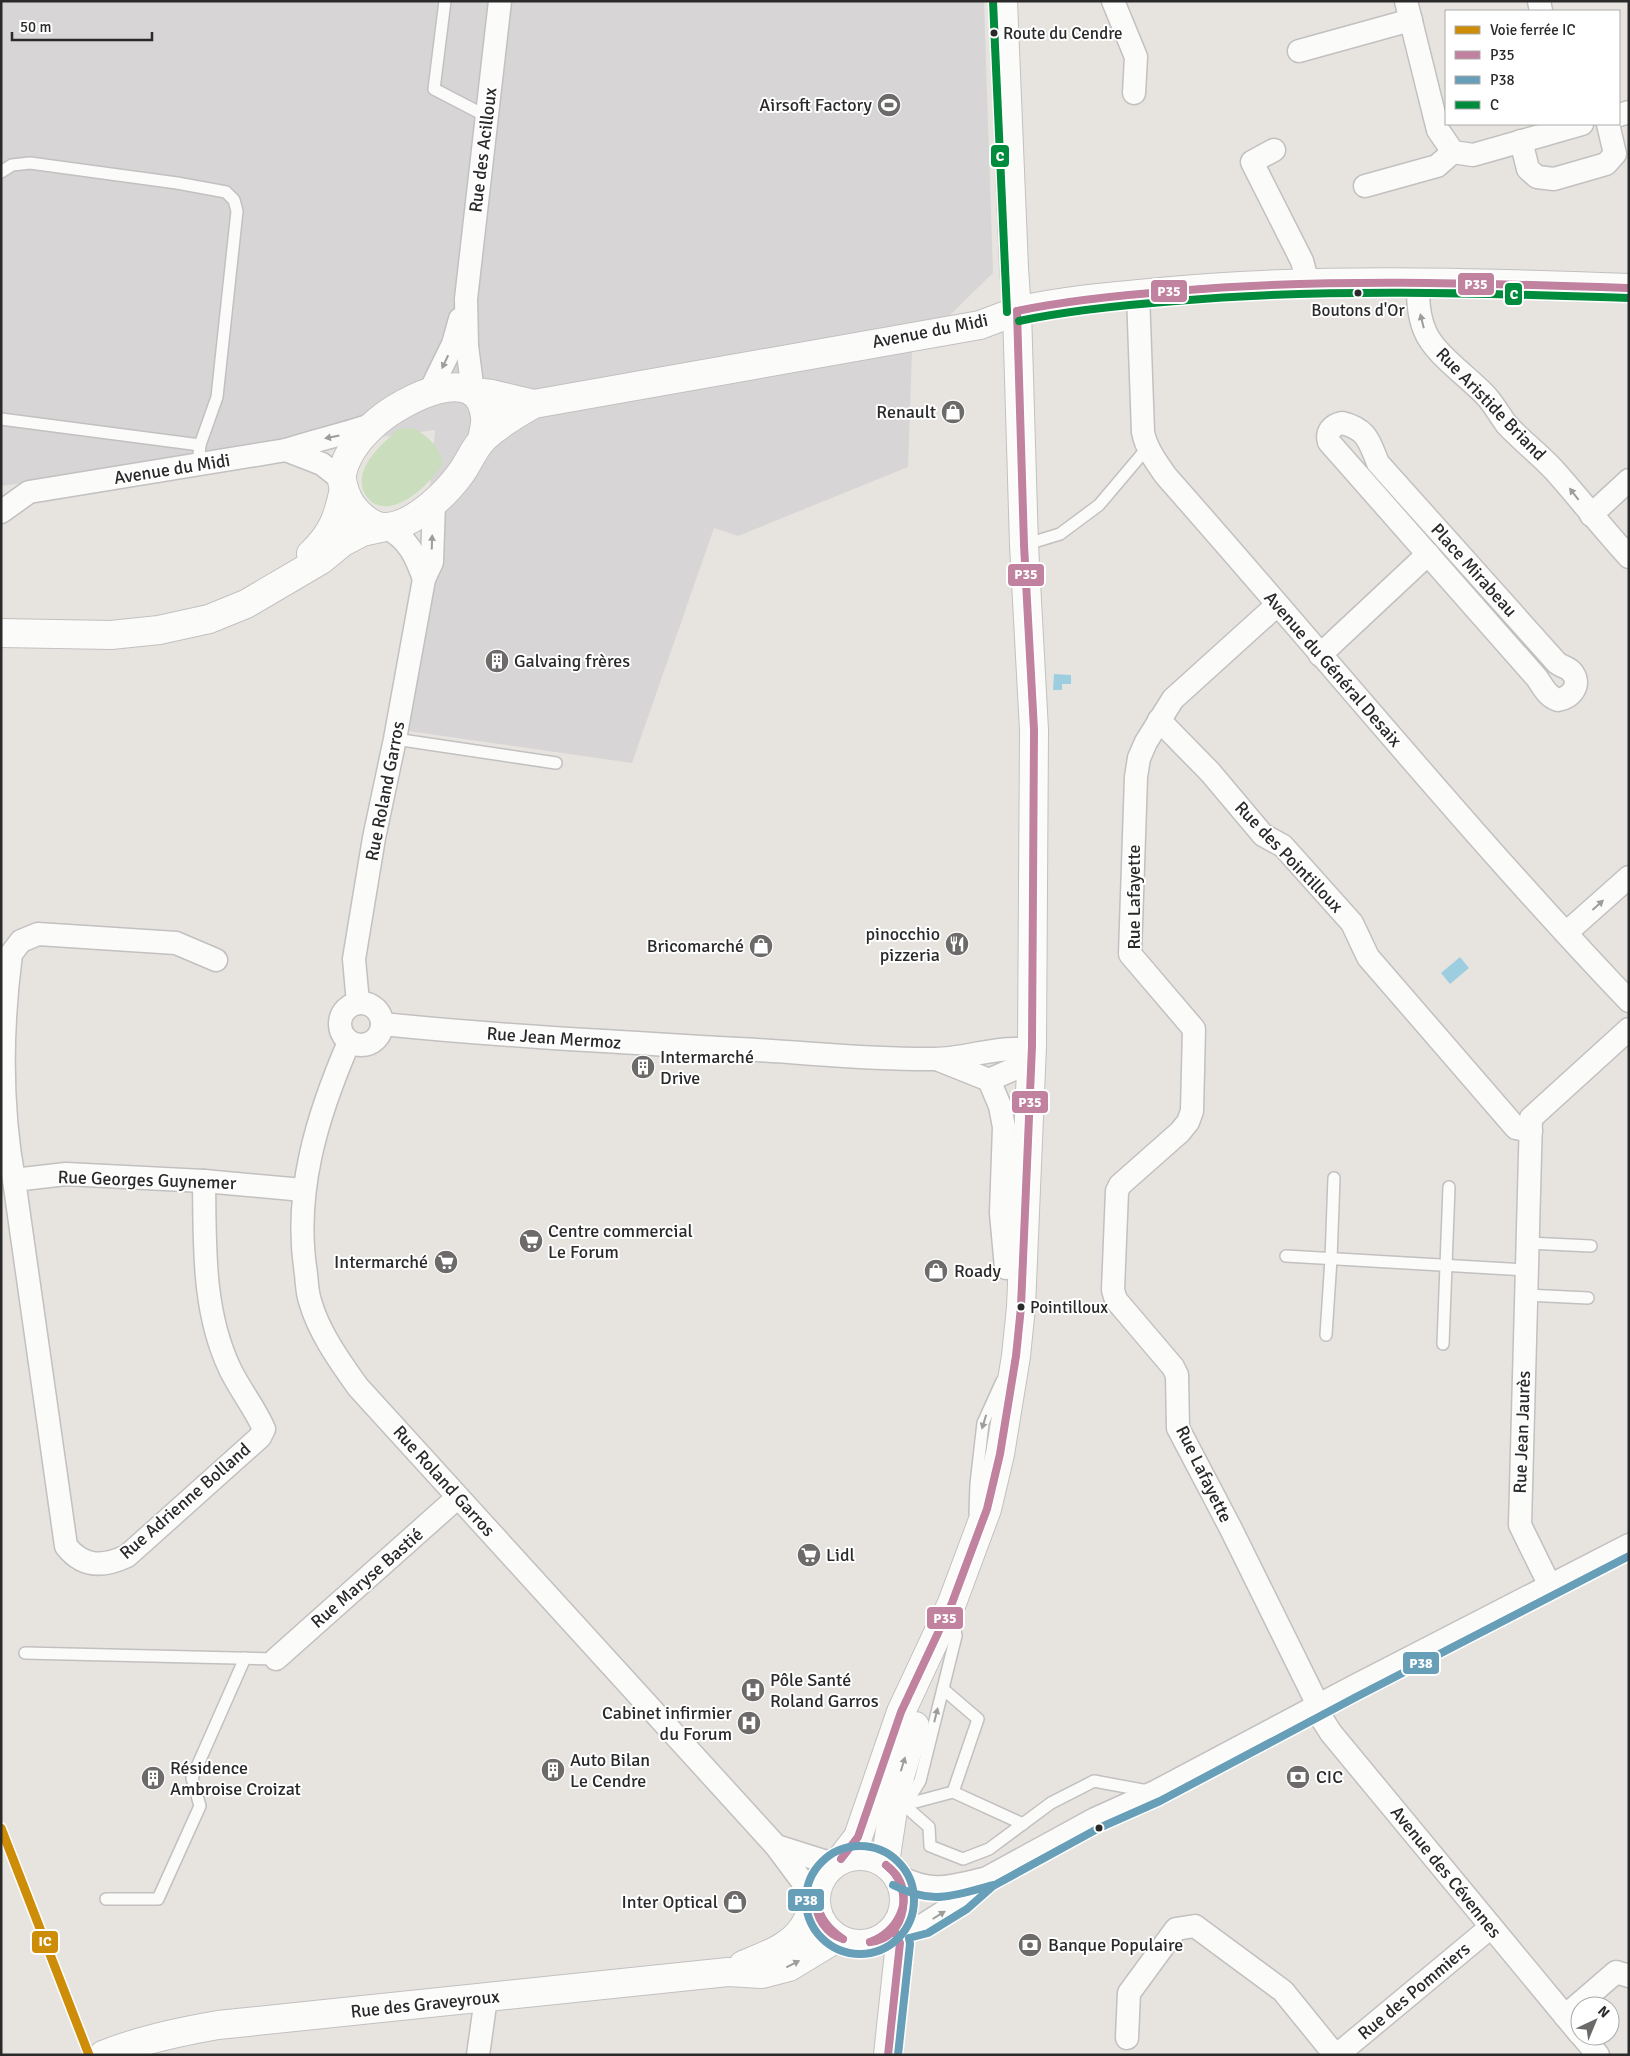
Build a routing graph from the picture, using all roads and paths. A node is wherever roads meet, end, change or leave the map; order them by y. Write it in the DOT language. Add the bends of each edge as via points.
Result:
graph roads {
  1 [pos="445,1"];
  2 [pos="500,1"];
  3 [pos="1003,1"];
  4 [pos="1113,1"];
  5 [pos="1408,11"];
  6 [pos="1299,51"];
  7 [pos="1134,93"];
  8 [pos="486,116"];
  9 [pos="1575,125"];
  10 [pos="1608,125"];
  11 [pos="1521,141"];
  12 [pos="1274,150"];
  13 [pos="1453,152"];
  14 [pos="1,172"];
  15 [pos="1365,186"];
  16 [pos="1418,282"];
  17 [pos="1308,283"];
  18 [pos="1629,288"];
  19 [pos="1138,294"];
  20 [pos="466,299"];
  21 [pos="1018,311"];
  22 [pos="473,392"];
  23 [pos="429,393"];
  24 [pos="534,404"];
  25 [pos="1,418"];
  26 [pos="378,422"];
  27 [pos="482,440"];
  28 [pos="1148,447"];
  29 [pos="286,450"];
  30 [pos="199,455"];
  31 [pos="1629,480"];
  32 [pos="343,484"];
  33 [pos="434,503"];
  34 [pos="1,512"];
  35 [pos="1591,515"];
  36 [pos="385,527"];
  37 [pos="1024,545"];
  38 [pos="1428,554"];
  39 [pos="1629,557"];
  40 [pos="294,574"];
  41 [pos="424,579"];
  42 [pos="1277,605"];
  43 [pos="1,633"];
  44 [pos="1320,655"];
  45 [pos="1159,720"];
  46 [pos="395,739"];
  47 [pos="556,763"];
  48 [pos="1629,877"];
  49 [pos="1566,933"];
  50 [pos="216,960"];
  51 [pos="1629,1000"];
  52 [pos="358,1003"];
  53 [pos="382,1024"];
  54 [pos="1629,1029"];
  55 [pos="349,1042"];
  56 [pos="1024,1057"];
  57 [pos="936,1059"];
  58 [pos="989,1080"];
  59 [pos="1531,1131"];
  60 [pos="1334,1178"];
  61 [pos="14,1180"];
  62 [pos="204,1181"];
  63 [pos="1449,1188"];
  64 [pos="303,1190"];
  65 [pos="1528,1242"];
  66 [pos="1591,1246"];
  67 [pos="1286,1256"];
  68 [pos="1331,1259"];
  69 [pos="1447,1266"];
  70 [pos="1006,1268"];
  71 [pos="1527,1270"];
  72 [pos="1526,1295"];
  73 [pos="1588,1298"];
  74 [pos="1326,1335"];
  75 [pos="1443,1344"];
  76 [pos="1003,1377"];
  77 [pos="1007,1413"];
  78 [pos="458,1497"];
  79 [pos="1629,1545"];
  80 [pos="974,1548"];
  81 [pos="1550,1586"];
  82 [pos="952,1603"];
  83 [pos="26,1653"];
  84 [pos="245,1658"];
  85 [pos="276,1658"];
  86 [pos="943,1688"];
  87 [pos="1316,1707"];
  88 [pos="953,1792"];
  89 [pos="1155,1792"];
  90 [pos="904,1805"];
  91 [pos="1023,1824"];
  92 [pos="776,1846"];
  93 [pos="890,1860"];
  94 [pos="837,1862"];
  95 [pos="987,1878"];
  96 [pos="106,1899"];
  97 [pos="816,1902"];
  98 [pos="1491,1927"];
  99 [pos="894,1930"];
  100 [pos="846,1941"];
  101 [pos="728,1972"];
  102 [pos="1629,1976"];
  103 [pos="486,1998"];
  104 [pos="893,1999"];
  105 [pos="1565,2016"];
  106 [pos="1570,2022"];
  107 [pos="1127,2038"];
  108 [pos="114,2051"];
  109 [pos="478,2055"];
  110 [pos="888,2055"];
  111 [pos="1336,2055"];
  1 -- 8 [label="lane" via="434,89"];
  2 -- 8 [label="street, Rue des Acilloux"];
  3 -- 21 [label="main road"];
  4 -- 7 [label="street" via="1136,57"];
  5 -- 6 [label="street"];
  5 -- 13 [label="street" via="1438,130"];
  8 -- 20 [label="street, Rue des Acilloux"];
  9 -- 11 [label="street"];
  10 -- 11 [label="street" via="1615,154 1606,164 1554,179 1537,177 1528,169"];
  11 -- 13 [label="street" via="1472,155"];
  12 -- 17 [label="street" via="1252,162 1302,261"];
  13 -- 15 [label="street" via="1437,166"];
  14 -- 30 [label="lane" via="12,165 30,163 193,186 226,192 234,200 236,211 217,397"];
  16 -- 17 [label="main road, Avenue du Midi"];
  16 -- 18 [label="main road, Avenue du Midi"];
  35 -- 16 [label="street, Rue Aristide Briand, one-way" via="1572,490 1506,423 1489,399 1432,342 1425,331 1418,304"];
  17 -- 19 [label="main road, Avenue du Midi" via="1198,287"];
  19 -- 21 [label="main road, Avenue du Midi" via="1044,304"];
  19 -- 28 [label="street, Avenue du Général Desaix" via="1143,432"];
  20 -- 22 [label="street, Rue des Acilloux" via="467,346"];
  20 -- 23 [label="street, Rue des Acilloux, one-way" via="453,344"];
  21 -- 24 [label="main road, Avenue du Midi" via="980,324"];
  21 -- 37 [label="main road"];
  22 -- 23 [label="main road" via="453,387"];
  22 -- 24 [label="main road, Avenue du Midi"];
  22 -- 27 [label="main road" via="481,403 485,418"];
  23 -- 26 [label="main road" via="409,401"];
  24 -- 27 [label="main road, Avenue du Midi"];
  25 -- 30 [label="lane"];
  26 -- 29 [label="street, Avenue du Midi, one-way" via="348,434"];
  26 -- 32 [label="main road" via="352,451 342,471"];
  27 -- 33 [label="main road" via="461,473"];
  28 -- 37 [label="lane" via="1099,505 1060,534"];
  28 -- 42 [label="street, Avenue du Général Desaix" via="1166,476"];
  29 -- 30 [label="street, Avenue du Midi"];
  29 -- 32 [label="street" via="322,464"];
  30 -- 34 [label="street, Avenue du Midi" via="29,492"];
  31 -- 35 [label="street"];
  32 -- 36 [label="main road" via="355,510 372,523"];
  32 -- 40 [label="main road" via="339,515 332,530"];
  33 -- 36 [label="main road" via="402,523"];
  41 -- 33 [label="street, Rue Roland Garros, one-way" via="432,562"];
  35 -- 39 [label="street, Rue Aristide Briand"];
  36 -- 40 [label="main road" via="362,532"];
  36 -- 41 [label="street" via="406,541"];
  37 -- 56 [label="main road" via="1034,730"];
  38 -- 38 [label="street, Place Mirabeau" via="1552,698 1558,700 1570,696 1576,685 1571,671 1557,663 1378,463 1363,432 1342,423 1331,428 1329,442"];
  38 -- 44 [label="street, Place Mirabeau"];
  40 -- 43 [label="main road" via="246,604 209,619 159,630 111,634"];
  41 -- 46 [label="street, Rue Roland Garros"];
  42 -- 44 [label="street, Avenue du Général Desaix"];
  42 -- 45 [label="street, Rue Lafayette" via="1173,699"];
  44 -- 49 [label="street, Avenue du Général Desaix"];
  45 -- 59 [label="street, Rue des Pointilloux" via="1210,772 1263,835 1282,846 1352,923 1368,956 1516,1128"];
  45 -- 87 [label="street, Rue Lafayette" via="1139,758 1136,777 1130,954 1194,1029 1192,1111 1180,1132 1117,1191 1113,1290 1116,1300 1177,1375 1178,1428 1314,1697"];
  46 -- 47 [label="lane"];
  46 -- 52 [label="street, Rue Roland Garros" via="374,838 354,959"];
  49 -- 48 [label="street, one-way"];
  49 -- 51 [label="street, Avenue du Général Desaix"];
  50 -- 61 [label="street" via="176,943 38,934 20,941 11,954 2,1064"];
  52 -- 53 [label="street" via="375,1008"];
  52 -- 55 [label="street" via="342,1015 342,1034"];
  53 -- 55 [label="street" via="375,1040 367,1045"];
  53 -- 57 [label="street, Rue Jean Mermoz" via="518,1036"];
  54 -- 59 [label="street, Rue Jean Jaurès" via="1531,1118"];
  55 -- 64 [label="street, Rue Roland Garros" via="330,1087"];
  56 -- 57 [label="street, Rue Jean Mermoz" via="1007,1048 972,1056"];
  56 -- 58 [label="street"];
  56 -- 70 [label="main road"];
  56 -- 77 [label="main road" via="1021,1308"];
  57 -- 58 [label="street, Rue Jean Mermoz"];
  58 -- 70 [label="street" via="1000,1106 1004,1127 1001,1213"];
  59 -- 65 [label="street, Rue Jean Jaurès"];
  60 -- 68 [label="lane"];
  61 -- 62 [label="street, Rue Georges Guynemer" via="66,1174"];
  61 -- 62 [label="street, Rue Adrienne Bolland" via="66,1546 74,1557 84,1562 112,1563 127,1556 260,1437 264,1429 229,1368 214,1324 205,1272"];
  62 -- 64 [label="street, Rue Georges Guynemer"];
  63 -- 69 [label="lane"];
  64 -- 78 [label="street, Rue Roland Garros" via="301,1246 310,1301 328,1343 358,1387"];
  65 -- 66 [label="lane"];
  65 -- 71 [label="street, Rue Jean Jaurès"];
  67 -- 68 [label="lane"];
  68 -- 69 [label="lane"];
  68 -- 74 [label="lane"];
  69 -- 71 [label="lane"];
  69 -- 75 [label="lane"];
  70 -- 76 [label="main road"];
  71 -- 72 [label="street, Rue Jean Jaurès"];
  72 -- 73 [label="lane"];
  72 -- 81 [label="street, Rue Jean Jaurès" via="1520,1525"];
  76 -- 77 [label="main road"];
  76 -- 80 [label="lane, one-way" via="983,1423 976,1484"];
  77 -- 80 [label="main road" via="987,1509"];
  78 -- 85 [label="street, Rue Maryse Bastié"];
  78 -- 92 [label="street, Rue Roland Garros"];
  79 -- 81 [label="street"];
  80 -- 82 [label="main road"];
  81 -- 87 [label="street"];
  82 -- 86 [label="lane" via="956,1636"];
  93 -- 82 [label="main road, one-way" via="896,1790"];
  82 -- 94 [label="main road" via="901,1712 858,1837"];
  83 -- 84 [label="lane"];
  84 -- 85 [label="lane"];
  84 -- 96 [label="lane" via="192,1778 200,1806 158,1899"];
  86 -- 88 [label="lane" via="978,1719"];
  90 -- 86 [label="lane, one-way" via="920,1781"];
  87 -- 89 [label="street"];
  87 -- 98 [label="street, Avenue des Cévennes" via="1331,1733"];
  88 -- 90 [label="lane"];
  88 -- 91 [label="lane"];
  89 -- 91 [label="lane" via="1094,1781 1051,1803"];
  89 -- 95 [label="street" via="1095,1819"];
  90 -- 91 [label="lane" via="929,1827 930,1846 962,1858 989,1849"];
  90 -- 93 [label="lane"];
  92 -- 94 [label="street"];
  92 -- 97 [label="street, Rue Roland Garros"];
  93 -- 94 [label="main road" via="856,1856"];
  93 -- 95 [label="street" via="915,1885 941,1888"];
  93 -- 99 [label="main road" via="903,1889 905,1904"];
  94 -- 97 [label="main road" via="824,1874"];
  99 -- 95 [label="street, one-way" via="923,1925 962,1901"];
  97 -- 100 [label="main road" via="826,1929"];
  97 -- 101 [label="main road, Rue des Graveyroux" via="802,1930 792,1940"];
  98 -- 105 [label="street, Avenue des Cévennes" via="1549,1986"];
  98 -- 111 [label="street, Rue des Pommiers"];
  99 -- 100 [label="main road" via="869,1944"];
  99 -- 104 [label="main road" via="900,1943"];
  101 -- 100 [label="main road, Rue des Graveyroux, one-way" via="762,1974 789,1967"];
  100 -- 104 [label="main road" via="878,1965"];
  101 -- 103 [label="main road, Rue des Graveyroux"];
  102 -- 105 [label="street" via="1616,1972"];
  103 -- 108 [label="main road, Rue des Graveyroux" via="218,2025 170,2034"];
  103 -- 109 [label="street"];
  104 -- 110 [label="main road"];
  105 -- 106 [label="street, Avenue des Cévennes"];
  107 -- 111 [label="street" via="1129,1993 1176,1929 1195,1926 1283,1991"];
}
